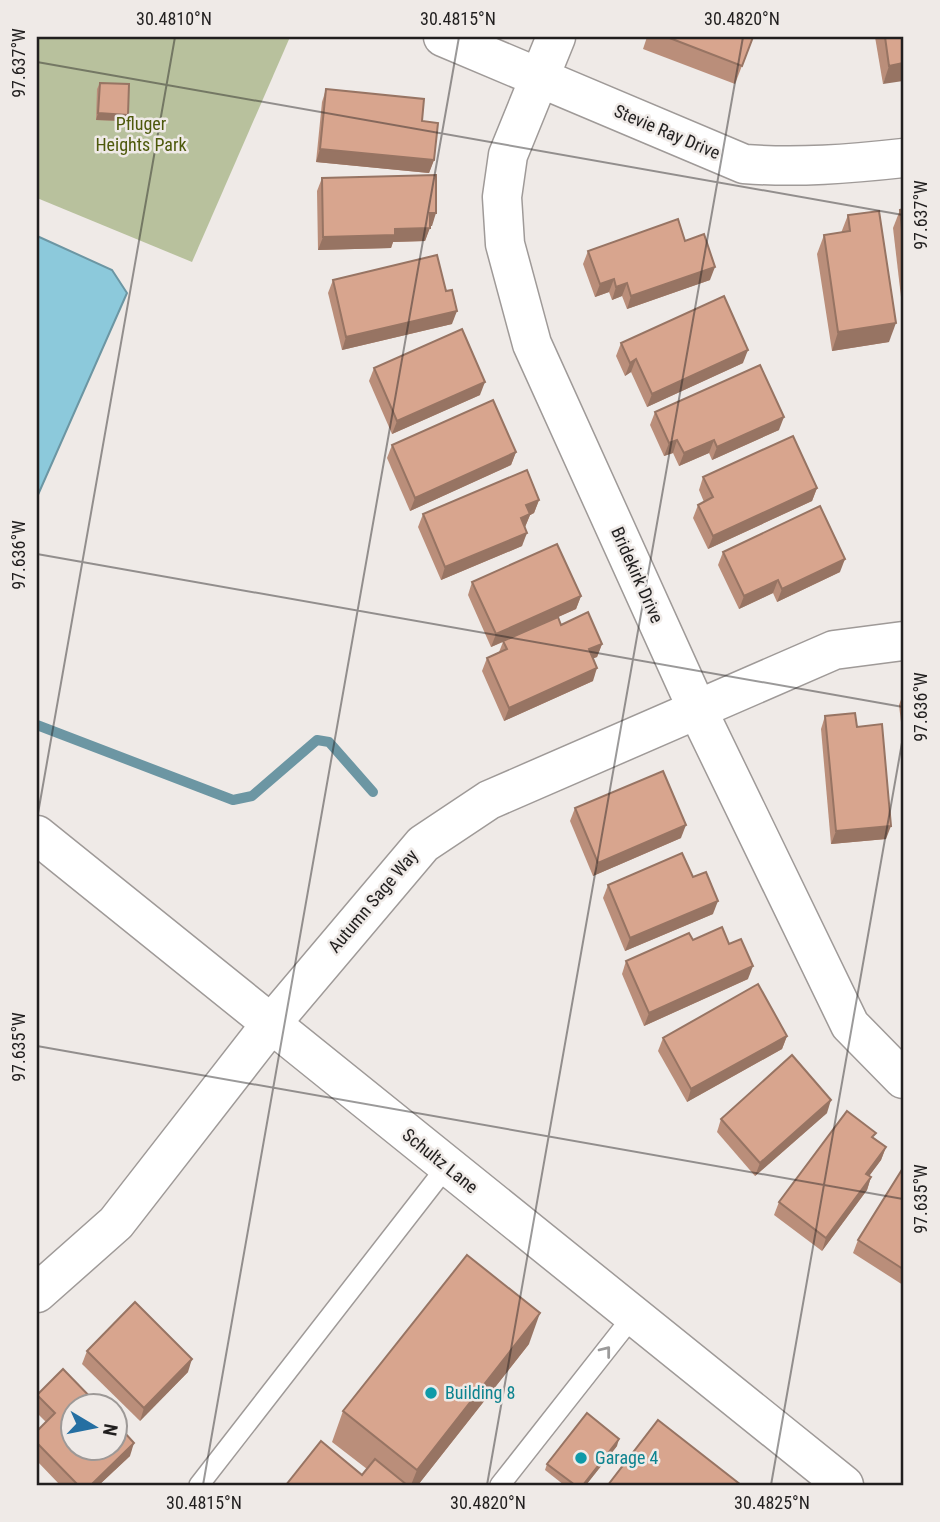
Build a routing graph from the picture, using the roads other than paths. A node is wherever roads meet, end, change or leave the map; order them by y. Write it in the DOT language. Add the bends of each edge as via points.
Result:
graph roads {
  1 [pos="443,37"];
  2 [pos="556,37"];
  3 [pos="538,78"];
  4 [pos="903,158"];
  5 [pos="903,641"];
  6 [pos="698,711"];
  7 [pos="37,835"];
  8 [pos="270,1024"];
  9 [pos="903,1079"];
  10 [pos="447,1166"];
  11 [pos="37,1293"];
  12 [pos="633,1316"];
  13 [pos="199,1485"];
  14 [pos="500,1485"];
  15 [pos="844,1485"];
  1 -- 3 [label="street, Stevie Ray Drive"];
  2 -- 3 [label="street, Bridekirk Drive"];
  3 -- 4 [label="street, Stevie Ray Drive" via="744,163 815,166"];
  3 -- 6 [label="street, Bridekirk Drive" via="508,155 502,197 505,244 532,344"];
  5 -- 6 [label="street, Autumn Sage Way" via="834,650"];
  6 -- 8 [label="street, Autumn Sage Way" via="489,800 423,844"];
  6 -- 9 [label="street, Bridekirk Drive" via="850,1025"];
  7 -- 8 [label="street, Schultz Lane"];
  8 -- 10 [label="street, Schultz Lane"];
  8 -- 11 [label="street, Autumn Sage Way" via="116,1223"];
  10 -- 12 [label="street, Schultz Lane"];
  10 -- 13 [label="lane"];
  14 -- 12 [label="lane, one-way"];
  12 -- 15 [label="street, Schultz Lane"];
}
